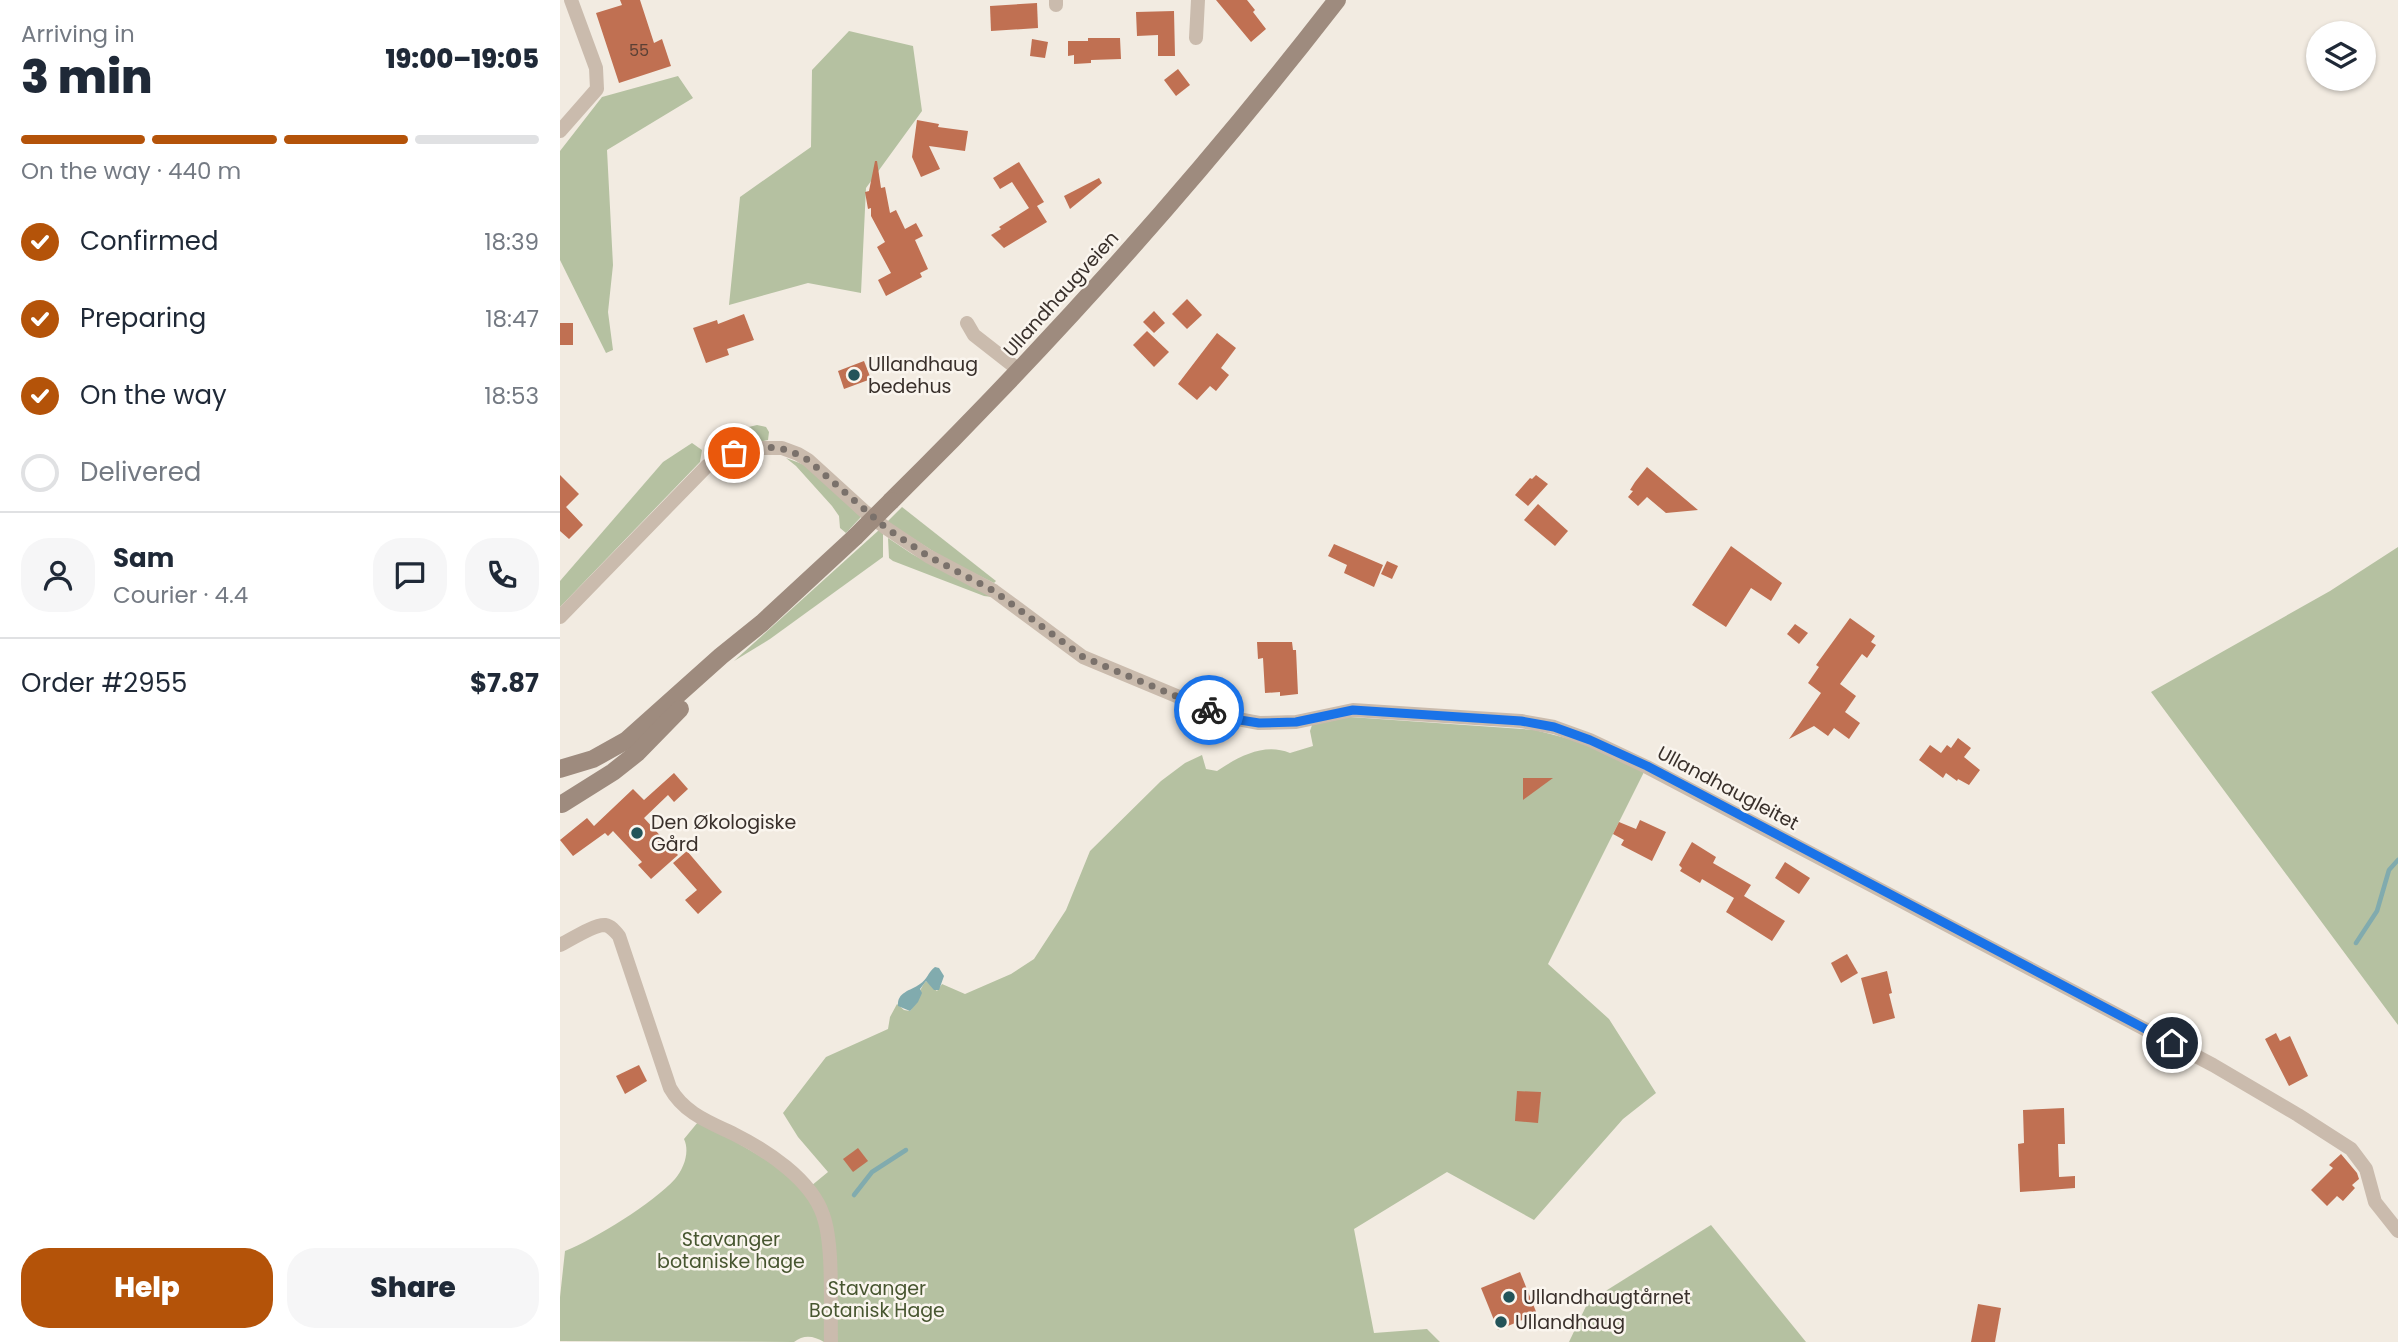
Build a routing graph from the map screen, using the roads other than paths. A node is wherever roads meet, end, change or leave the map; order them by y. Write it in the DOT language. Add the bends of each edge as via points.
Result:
graph roads {
  1 [pos="571,0"];
  2 [pos="1198,0"];
  3 [pos="1338,0"];
  4 [pos="1196,38"];
  5 [pos="560,131"];
  6 [pos="967,323"];
  7 [pos="1020,371"];
  8 [pos="560,617"];
  9 [pos="762,623"];
  10 [pos="560,769"];
  11 [pos="560,778"];
  12 [pos="561,805"];
  13 [pos="560,945"];
  14 [pos="2398,1231"];
  15 [pos="831,1342"];
  1 -- 5 [label="street" via="596,68 597,89"];
  2 -- 4 [label="street"];
  3 -- 7 [label="main road, Ullandhaugveien" via="1124,257"];
  6 -- 7 [label="street" via="974,335"];
  7 -- 9 [label="main road, Ullandhaugveien, bridge"];
  8 -- 14 [label="street, Ullandhaugleitet" via="717,458 752,448 787,449 808,460 886,528 994,591 1083,657 1227,718 1296,722 1353,710 1521,721 1554,727 1647,766 2213,1065 2298,1115 2359,1158 2375,1202"];
  9 -- 10 [label="main road, Ullandhaugveien" via="627,740 593,759"];
  9 -- 12 [label="main road, Ullandhaugveien" via="637,753"];
  11 -- 12 [label="main road" via="565,791"];
  13 -- 15 [label="street" via="598,926 612,928 619,936 676,1099 773,1158 801,1181 819,1204 828,1231"];
}
